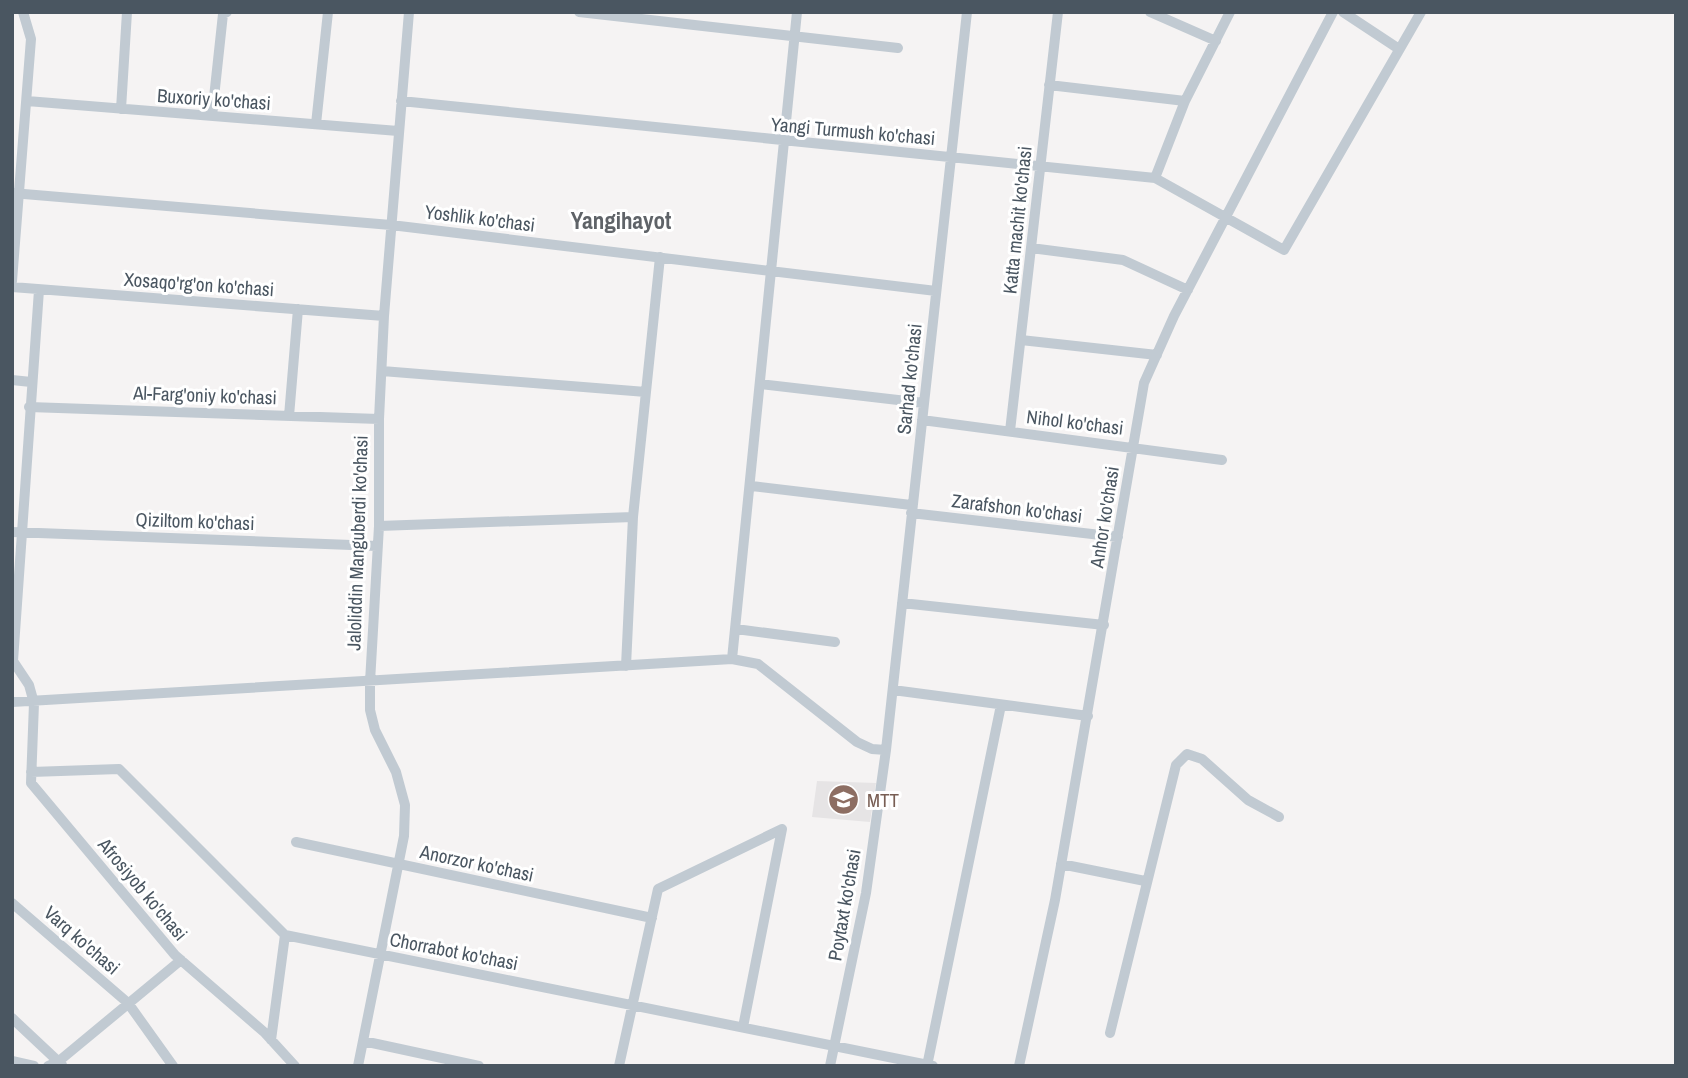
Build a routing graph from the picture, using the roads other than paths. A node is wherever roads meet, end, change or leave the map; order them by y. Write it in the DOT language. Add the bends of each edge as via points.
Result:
graph roads {
  1 [pos="23,12"];
  2 [pos="127,12"];
  3 [pos="328,12"];
  4 [pos="409,12"];
  5 [pos="579,12"];
  6 [pos="797,12"];
  7 [pos="967,12"];
  8 [pos="1058,12"];
  9 [pos="1150,12"];
  10 [pos="1230,12"];
  11 [pos="1333,12"];
  12 [pos="1343,12"];
  13 [pos="1421,12"];
  14 [pos="224,13"];
  15 [pos="795,38"];
  16 [pos="1216,41"];
  17 [pos="898,48"];
  18 [pos="1399,50"];
  19 [pos="1049,85"];
  20 [pos="27,101"];
  21 [pos="401,102"];
  22 [pos="1185,102"];
  23 [pos="121,109"];
  24 [pos="212,116"];
  25 [pos="316,124"];
  26 [pos="398,131"];
  27 [pos="786,143"];
  28 [pos="952,158"];
  29 [pos="1041,166"];
  30 [pos="1155,177"];
  31 [pos="16,193"];
  32 [pos="1225,217"];
  33 [pos="391,225"];
  34 [pos="1031,248"];
  35 [pos="660,257"];
  36 [pos="773,272"];
  37 [pos="12,281"];
  38 [pos="12,287"];
  39 [pos="39,290"];
  40 [pos="1188,290"];
  41 [pos="936,291"];
  42 [pos="298,309"];
  43 [pos="384,316"];
  44 [pos="1021,340"];
  45 [pos="1157,355"];
  46 [pos="382,371"];
  47 [pos="12,380"];
  48 [pos="31,382"];
  49 [pos="760,384"];
  50 [pos="646,392"];
  51 [pos="924,402"];
  52 [pos="29,407"];
  53 [pos="289,416"];
  54 [pos="379,419"];
  55 [pos="922,420"];
  56 [pos="1010,431"];
  57 [pos="1133,446"];
  58 [pos="1222,460"];
  59 [pos="752,486"];
  60 [pos="911,509"];
  61 [pos="633,517"];
  62 [pos="379,526"];
  63 [pos="17,532"];
  64 [pos="1118,537"];
  65 [pos="377,546"];
  66 [pos="902,603"];
  67 [pos="1104,625"];
  68 [pos="736,629"];
  69 [pos="835,642"];
  70 [pos="732,660"];
  71 [pos="626,666"];
  72 [pos="370,682"];
  73 [pos="893,690"];
  74 [pos="12,702"];
  75 [pos="34,703"];
  76 [pos="1002,705"];
  77 [pos="1088,716"];
  78 [pos="886,750"];
  79 [pos="31,772"];
  80 [pos="1279,817"];
  81 [pos="296,842"];
  82 [pos="399,864"];
  83 [pos="1061,864"];
  84 [pos="1145,881"];
  85 [pos="12,903"];
  86 [pos="652,918"];
  87 [pos="285,935"];
  88 [pos="381,954"];
  89 [pos="181,960"];
  90 [pos="128,1003"];
  91 [pos="632,1005"];
  92 [pos="12,1018"];
  93 [pos="743,1027"];
  94 [pos="1110,1033"];
  95 [pos="271,1040"];
  96 [pos="363,1041"];
  97 [pos="834,1046"];
  98 [pos="12,1061"];
  99 [pos="61,1063"];
  100 [pos="929,1065"];
  101 [pos="34,1066"];
  102 [pos="48,1066"];
  103 [pos="173,1066"];
  104 [pos="295,1066"];
  105 [pos="358,1066"];
  106 [pos="480,1066"];
  107 [pos="619,1066"];
  108 [pos="830,1066"];
  109 [pos="1019,1066"];
  1 -- 20 [label="street" via="31,39"];
  2 -- 23 [label="street"];
  3 -- 25 [label="street"];
  4 -- 21 [label="street, Jaloliddin Manguberdi ko'chasi"];
  5 -- 15 [label="street"];
  6 -- 15 [label="street"];
  7 -- 28 [label="street, Sarhad ko'chasi"];
  8 -- 19 [label="street, Katta machit ko'chasi"];
  9 -- 16 [label="street"];
  10 -- 16 [label="street"];
  11 -- 32 [label="street, Anhor ko'chasi"];
  12 -- 18 [label="street"];
  13 -- 18 [label="street"];
  14 -- 24 [label="street"];
  15 -- 17 [label="street"];
  15 -- 27 [label="street"];
  16 -- 22 [label="street"];
  18 -- 32 [label="street, Yangi Turmush ko'chasi" via="1284,250"];
  19 -- 22 [label="street"];
  19 -- 29 [label="street, Katta machit ko'chasi"];
  20 -- 23 [label="street, Buxoriy ko'chasi"];
  20 -- 31 [label="street"];
  21 -- 26 [label="street, Jaloliddin Manguberdi ko'chasi"];
  21 -- 27 [label="street, Yangi Turmush ko'chasi"];
  22 -- 30 [label="street"];
  23 -- 24 [label="street, Buxoriy ko'chasi"];
  24 -- 25 [label="street, Buxoriy ko'chasi"];
  25 -- 26 [label="street, Buxoriy ko'chasi"];
  26 -- 33 [label="street, Jaloliddin Manguberdi ko'chasi"];
  27 -- 28 [label="street, Yangi Turmush ko'chasi"];
  27 -- 36 [label="street"];
  28 -- 29 [label="street, Yangi Turmush ko'chasi"];
  28 -- 41 [label="street, Sarhad ko'chasi"];
  29 -- 30 [label="street, Yangi Turmush ko'chasi"];
  29 -- 34 [label="street, Katta machit ko'chasi"];
  30 -- 32 [label="street, Yangi Turmush ko'chasi"];
  31 -- 33 [label="street, Yoshlik ko'chasi"];
  31 -- 37 [label="street"];
  32 -- 40 [label="street, Anhor ko'chasi"];
  33 -- 35 [label="street, Yoshlik ko'chasi"];
  33 -- 43 [label="street, Jaloliddin Manguberdi ko'chasi"];
  34 -- 40 [label="street" via="1123,260"];
  34 -- 44 [label="street, Katta machit ko'chasi"];
  35 -- 36 [label="street, Yoshlik ko'chasi"];
  35 -- 50 [label="street"];
  36 -- 41 [label="street, Yoshlik ko'chasi"];
  36 -- 49 [label="street"];
  38 -- 39 [label="street, Xosaqo'rg'on ko'chasi"];
  39 -- 42 [label="street, Xosaqo'rg'on ko'chasi"];
  39 -- 48 [label="street"];
  40 -- 45 [label="street, Anhor ko'chasi"];
  41 -- 51 [label="street, Sarhad ko'chasi"];
  42 -- 43 [label="street, Xosaqo'rg'on ko'chasi"];
  42 -- 53 [label="street"];
  43 -- 46 [label="street, Jaloliddin Manguberdi ko'chasi"];
  44 -- 45 [label="street"];
  44 -- 56 [label="street, Katta machit ko'chasi"];
  45 -- 57 [label="street, Anhor ko'chasi" via="1144,383"];
  46 -- 50 [label="street"];
  46 -- 54 [label="street, Jaloliddin Manguberdi ko'chasi"];
  47 -- 48 [label="street"];
  48 -- 52 [label="street"];
  49 -- 51 [label="street"];
  49 -- 59 [label="street"];
  50 -- 61 [label="street"];
  51 -- 55 [label="street, Sarhad ko'chasi"];
  52 -- 53 [label="street, Al-Farg'oniy ko'chasi"];
  52 -- 63 [label="street"];
  53 -- 54 [label="street, Al-Farg'oniy ko'chasi"];
  54 -- 62 [label="street, Jaloliddin Manguberdi ko'chasi"];
  55 -- 56 [label="street, Nihol ko'chasi"];
  55 -- 60 [label="street, Sarhad ko'chasi"];
  56 -- 57 [label="street, Nihol ko'chasi"];
  57 -- 58 [label="street, Nihol ko'chasi"];
  57 -- 64 [label="street, Anhor ko'chasi"];
  59 -- 60 [label="street, Zarafshon ko'chasi"];
  59 -- 68 [label="street"];
  60 -- 64 [label="street, Zarafshon ko'chasi"];
  60 -- 66 [label="street, Sarhad ko'chasi"];
  61 -- 62 [label="street"];
  61 -- 71 [label="street"];
  62 -- 65 [label="street, Jaloliddin Manguberdi ko'chasi"];
  63 -- 65 [label="street, Qiziltom ko'chasi"];
  63 -- 75 [label="street" via="13,661 29,685"];
  64 -- 67 [label="street, Anhor ko'chasi"];
  65 -- 72 [label="street, Jaloliddin Manguberdi ko'chasi"];
  66 -- 67 [label="street"];
  66 -- 73 [label="street, Sarhad ko'chasi"];
  67 -- 77 [label="street, Anhor ko'chasi"];
  68 -- 69 [label="street"];
  68 -- 70 [label="street"];
  70 -- 71 [label="street"];
  70 -- 78 [label="street" via="758,664 857,742"];
  71 -- 72 [label="street"];
  72 -- 75 [label="street"];
  72 -- 82 [label="street, Jaloliddin Manguberdi ko'chasi" via="375,730 396,772 405,805"];
  73 -- 76 [label="street"];
  73 -- 78 [label="street, Sarhad ko'chasi"];
  74 -- 75 [label="street"];
  75 -- 79 [label="street"];
  76 -- 77 [label="street"];
  76 -- 100 [label="street"];
  77 -- 83 [label="street, Anhor ko'chasi"];
  78 -- 97 [label="street, Poytaxt ko'chasi" via="866,893"];
  79 -- 87 [label="street" via="119,769"];
  79 -- 89 [label="street, Afrosiyob ko'chasi" via="31,783"];
  80 -- 84 [label="street" via="1248,800 1202,759 1187,754 1176,765"];
  81 -- 82 [label="street, Anorzor ko'chasi"];
  82 -- 86 [label="street, Anorzor ko'chasi"];
  82 -- 88 [label="street, Jaloliddin Manguberdi ko'chasi"];
  83 -- 84 [label="street"];
  83 -- 109 [label="street, Anhor ko'chasi"];
  84 -- 94 [label="street"];
  85 -- 90 [label="street, Varq ko'chasi"];
  86 -- 91 [label="street"];
  86 -- 93 [label="street" via="658,889 782,829"];
  87 -- 88 [label="street, Chorrabot ko'chasi"];
  87 -- 95 [label="street"];
  88 -- 91 [label="street, Chorrabot ko'chasi"];
  88 -- 96 [label="street, Jaloliddin Manguberdi ko'chasi"];
  89 -- 90 [label="street"];
  89 -- 95 [label="street, Afrosiyob ko'chasi"];
  90 -- 99 [label="street"];
  90 -- 103 [label="street, Varq ko'chasi"];
  91 -- 93 [label="street, Chorrabot ko'chasi"];
  91 -- 107 [label="street"];
  92 -- 99 [label="street"];
  93 -- 97 [label="street, Chorrabot ko'chasi"];
  95 -- 104 [label="street, Afrosiyob ko'chasi"];
  96 -- 105 [label="street, Jaloliddin Manguberdi ko'chasi"];
  96 -- 106 [label="street"];
  97 -- 100 [label="street, Chorrabot ko'chasi"];
  97 -- 108 [label="street, Poytaxt ko'chasi"];
  98 -- 101 [label="street"];
  99 -- 102 [label="street"];
}
